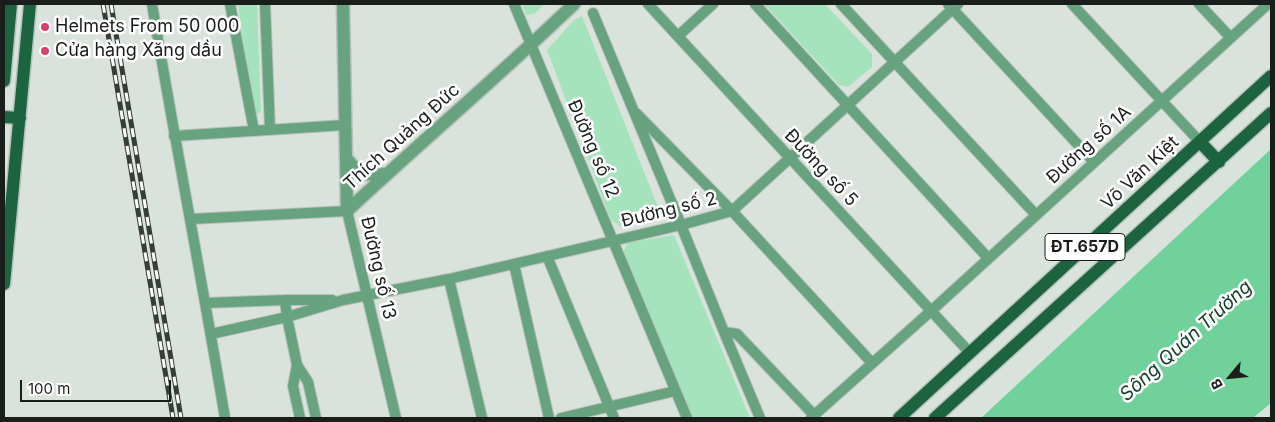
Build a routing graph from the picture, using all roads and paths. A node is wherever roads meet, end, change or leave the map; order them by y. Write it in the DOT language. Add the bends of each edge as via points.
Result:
graph roads {
  1 [pos="11,4"];
  2 [pos="30,4"];
  3 [pos="152,4"];
  4 [pos="230,4"];
  5 [pos="266,4"];
  6 [pos="343,4"];
  7 [pos="514,4"];
  8 [pos="574,4"];
  9 [pos="648,4"];
  10 [pos="713,4"];
  11 [pos="756,4"];
  12 [pos="841,4"];
  13 [pos="1072,4"];
  14 [pos="1199,4"];
  15 [pos="1268,4"];
  16 [pos="953,5"];
  17 [pos="592,13"];
  18 [pos="678,36"];
  19 [pos="1231,38"];
  20 [pos="532,45"];
  21 [pos="894,62"];
  22 [pos="1271,76"];
  23 [pos="4,81"];
  24 [pos="1162,102"];
  25 [pos="848,105"];
  26 [pos="632,109"];
  27 [pos="1271,113"];
  28 [pos="4,117"];
  29 [pos="20,118"];
  30 [pos="345,126"];
  31 [pos="270,130"];
  32 [pos="254,131"];
  33 [pos="174,136"];
  34 [pos="1200,142"];
  35 [pos="346,158"];
  36 [pos="790,159"];
  37 [pos="1094,162"];
  38 [pos="1218,162"];
  39 [pos="386,174"];
  40 [pos="347,211"];
  41 [pos="732,211"];
  42 [pos="1036,215"];
  43 [pos="191,219"];
  44 [pos="7,223"];
  45 [pos="681,225"];
  46 [pos="613,241"];
  47 [pos="547,256"];
  48 [pos="988,258"];
  49 [pos="514,264"];
  50 [pos="449,279"];
  51 [pos="4,284"];
  52 [pos="367,296"];
  53 [pos="285,300"];
  54 [pos="343,300"];
  55 [pos="206,303"];
  56 [pos="931,311"];
  57 [pos="287,317"];
  58 [pos="724,332"];
  59 [pos="211,334"];
  60 [pos="970,353"];
  61 [pos="872,363"];
  62 [pos="297,365"];
  63 [pos="675,392"];
  64 [pos="609,407"];
  65 [pos="812,417"];
  66 [pos="225,418"];
  67 [pos="300,418"];
  68 [pos="316,418"];
  69 [pos="396,418"];
  70 [pos="482,418"];
  71 [pos="549,418"];
  72 [pos="561,418"];
  73 [pos="614,418"];
  74 [pos="687,418"];
  75 [pos="760,418"];
  76 [pos="899,418"];
  77 [pos="935,418"];
  1 -- 23 [label="main road"];
  2 -- 29 [label="main road"];
  3 -- 33 [label="street"];
  4 -- 32 [label="street"];
  5 -- 31 [label="street"];
  6 -- 30 [label="street, Đường số 13"];
  7 -- 20 [label="street, Đường số 12"];
  8 -- 20 [label="street, Thích Quảng Đức"];
  9 -- 18 [label="street, Đường số 5"];
  10 -- 18 [label="street"];
  11 -- 25 [label="street"];
  12 -- 21 [label="street"];
  13 -- 24 [label="street"];
  14 -- 19 [label="street"];
  15 -- 19 [label="street, Đường số 1A"];
  16 -- 21 [label="street, Đường số 2"];
  16 -- 37 [label="street"];
  17 -- 26 [label="street"];
  18 -- 36 [label="street, Đường số 5"];
  19 -- 24 [label="street, Đường số 1A"];
  20 -- 39 [label="street, Thích Quảng Đức"];
  20 -- 46 [label="street, Đường số 12"];
  21 -- 25 [label="street, Đường số 2"];
  21 -- 42 [label="street"];
  22 -- 34 [label="main road, Võ Văn Kiệt / ĐT.657D"];
  24 -- 34 [label="street"];
  24 -- 37 [label="street, Đường số 1A"];
  25 -- 36 [label="street, Đường số 2"];
  25 -- 48 [label="street"];
  26 -- 41 [label="street"];
  26 -- 45 [label="street"];
  27 -- 38 [label="main road, ĐT.657D"];
  28 -- 29 [label="main road"];
  29 -- 44 [label="main road"];
  30 -- 31 [label="street"];
  30 -- 35 [label="street, Đường số 13"];
  31 -- 32 [label="street"];
  32 -- 33 [label="street"];
  33 -- 43 [label="street"];
  34 -- 38 [label="main road"];
  34 -- 60 [label="main road, Võ Văn Kiệt / ĐT.657D"];
  35 -- 39 [label="street" via="362,173 371,176"];
  35 -- 40 [label="street, Đường số 13"];
  36 -- 41 [label="street, Đường số 2"];
  36 -- 56 [label="street, Đường số 5"];
  37 -- 42 [label="street, Đường số 1A"];
  38 -- 77 [label="main road, ĐT.657D"];
  39 -- 40 [label="street, Thích Quảng Đức"];
  40 -- 43 [label="street, Thích Quảng Đức"];
  40 -- 52 [label="street, Đường số 13"];
  41 -- 45 [label="street, Đường số 2"];
  41 -- 61 [label="street"];
  42 -- 48 [label="street, Đường số 1A"];
  43 -- 55 [label="street"];
  44 -- 51 [label="main road"];
  45 -- 46 [label="street, Đường số 2"];
  45 -- 58 [label="street"];
  46 -- 47 [label="street, Đường số 2"];
  46 -- 63 [label="street, Đường số 12"];
  47 -- 49 [label="street, Đường số 2"];
  47 -- 64 [label="street"];
  48 -- 56 [label="street, Đường số 1A"];
  49 -- 50 [label="street, Đường số 2"];
  49 -- 71 [label="street"];
  50 -- 52 [label="street, Đường số 2"];
  50 -- 70 [label="street"];
  52 -- 54 [label="street, Đường số 2"];
  52 -- 69 [label="street, Đường số 13"];
  53 -- 54 [label="street, Đường số 2"];
  53 -- 55 [label="street, Đường số 2"];
  53 -- 57 [label="street"];
  54 -- 57 [label="street, Đường số 2"];
  55 -- 59 [label="street"];
  56 -- 60 [label="street, Đường số 5"];
  56 -- 61 [label="street"];
  57 -- 59 [label="street, Đường số 2"];
  57 -- 62 [label="street"];
  58 -- 65 [label="street" via="737,334"];
  58 -- 75 [label="street"];
  59 -- 66 [label="street"];
  60 -- 76 [label="main road, Võ Văn Kiệt / ĐT.657D"];
  61 -- 65 [label="street"];
  62 -- 67 [label="street" via="293,386"];
  62 -- 68 [label="street" via="308,382"];
  63 -- 64 [label="street"];
  63 -- 74 [label="street, Đường số 12"];
  64 -- 72 [label="street"];
  64 -- 73 [label="street"];
}
